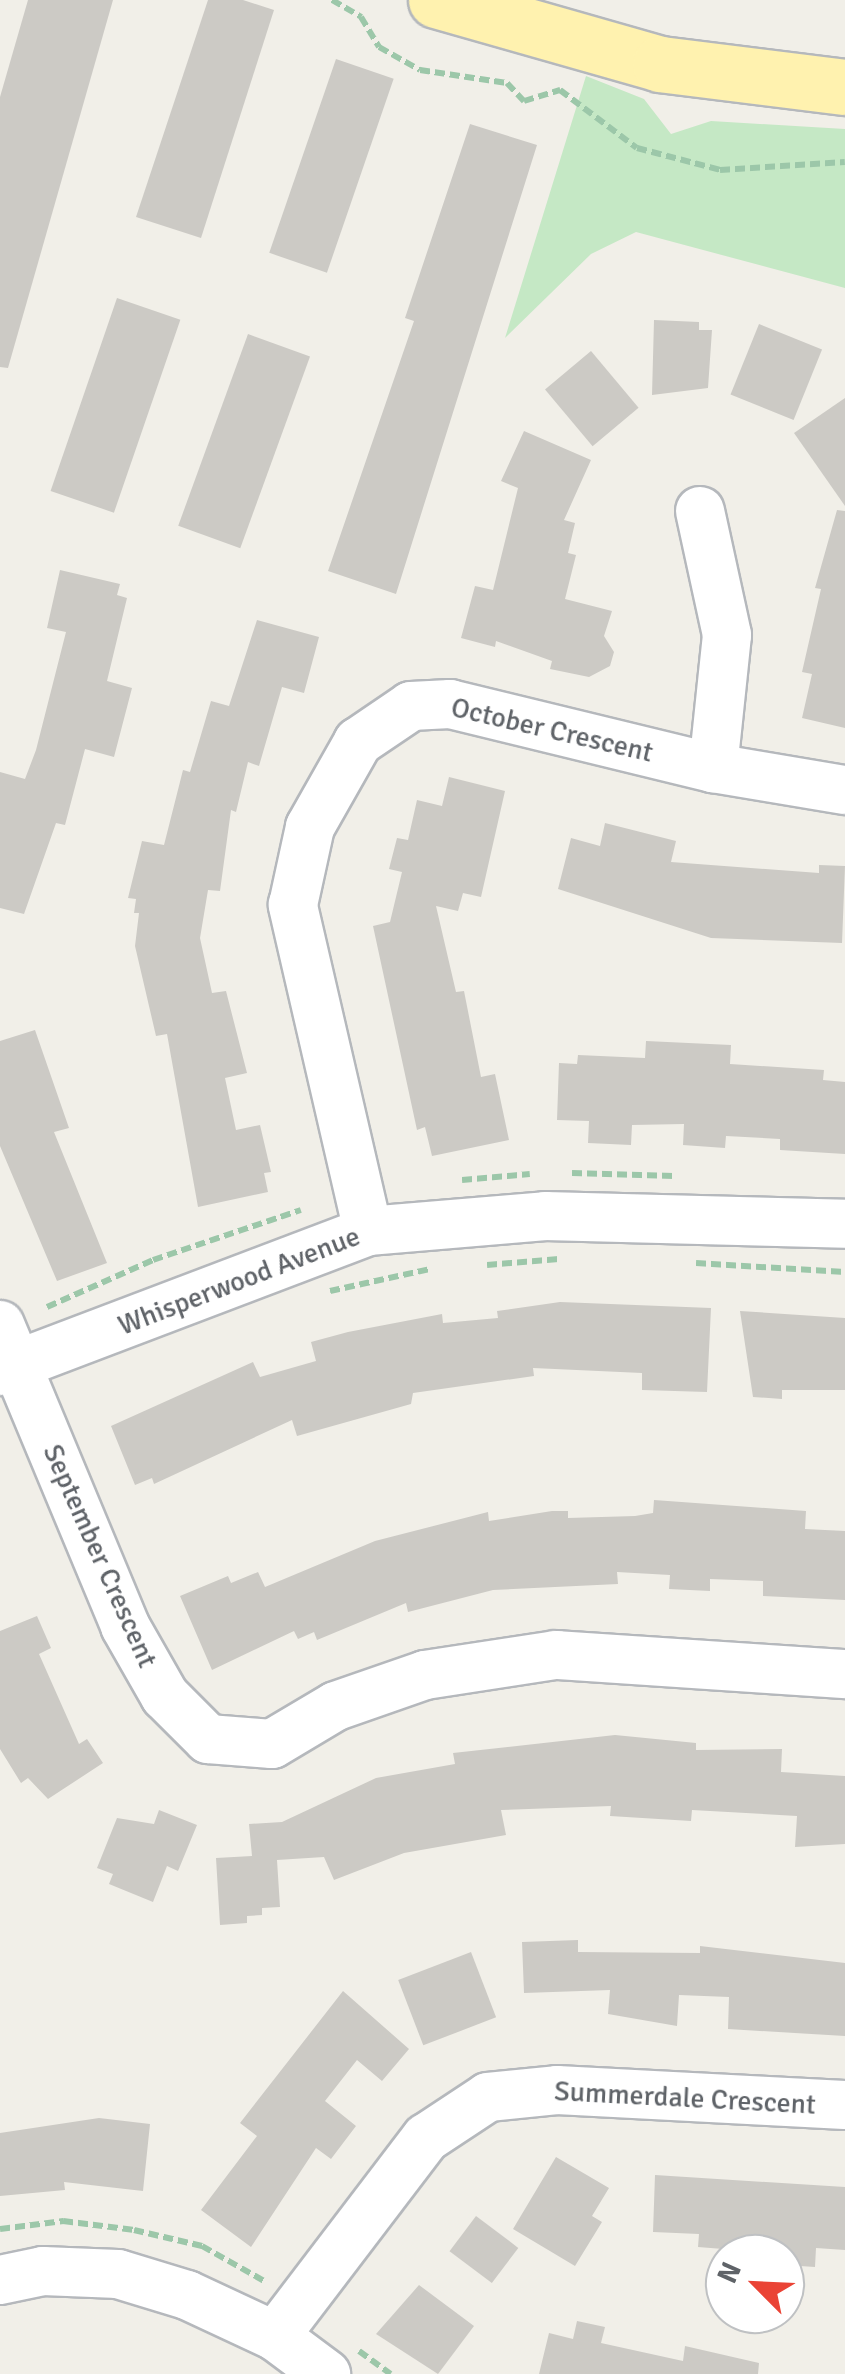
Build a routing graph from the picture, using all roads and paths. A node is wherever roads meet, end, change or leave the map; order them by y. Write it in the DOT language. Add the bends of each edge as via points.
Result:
graph roads {
  1 [pos="332,0"];
  2 [pos="436,0"];
  3 [pos="845,87"];
  4 [pos="845,162"];
  5 [pos="700,511"];
  6 [pos="713,768"];
  7 [pos="845,790"];
  8 [pos="542,1174"];
  9 [pos="560,1174"];
  10 [pos="692,1177"];
  11 [pos="448,1181"];
  12 [pos="317,1206"];
  13 [pos="845,1224"];
  14 [pos="368,1230"];
  15 [pos="566,1258"];
  16 [pos="686,1263"];
  17 [pos="468,1266"];
  18 [pos="448,1268"];
  19 [pos="845,1272"];
  20 [pos="314,1295"];
  21 [pos="11,1344"];
  22 [pos="845,1674"];
  23 [pos="845,2105"];
  24 [pos="0,2280"];
  25 [pos="275,2336"];
  26 [pos="326,2374"];
  1 -- 4 [label="path" via="361,17 378,47 420,70 507,83 524,100 560,90 637,148 720,170"];
  2 -- 3 [label="main road" via="660,64"];
  5 -- 6 [label="street" via="728,635"];
  6 -- 7 [label="street, October Crescent"];
  6 -- 14 [label="street, October Crescent" via="450,704 411,706 358,742 310,826 293,904"];
  8 -- 11 [label="path"];
  9 -- 10 [label="path"];
  12 -- 21 [label="path" via="154,1260"];
  13 -- 14 [label="street, Whisperwood Avenue" via="545,1216"];
  14 -- 21 [label="street, Whisperwood Avenue"];
  15 -- 17 [label="path"];
  16 -- 19 [label="path"];
  18 -- 20 [label="path"];
  21 -- 22 [label="street, September Crescent" via="125,1626 165,1696 208,1739 272,1744 336,1706 426,1675 556,1655"];
  23 -- 25 [label="street, Summerdale Crescent" via="558,2090 488,2097 426,2138"];
  24 -- 25 [label="street" via="43,2271 118,2274 187,2295"];
  25 -- 26 [label="street"];
}
